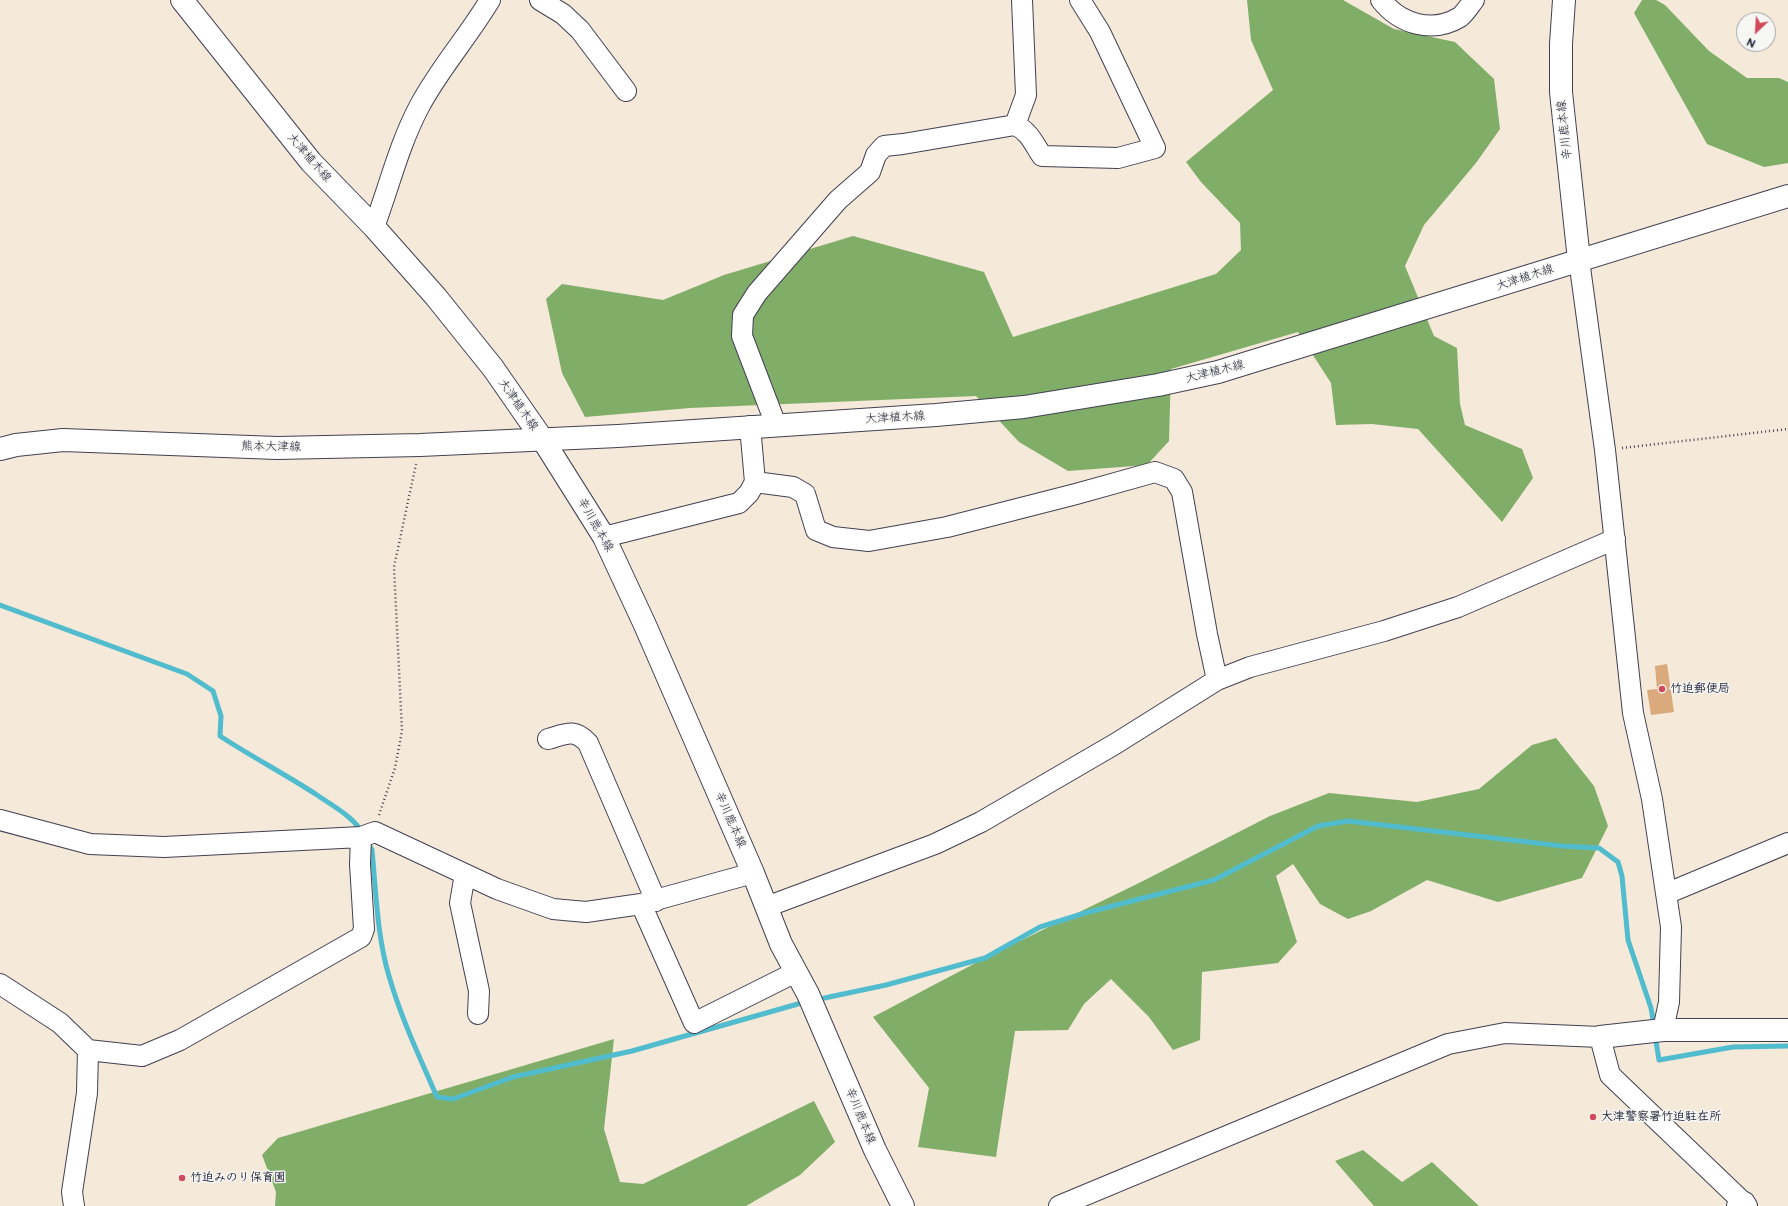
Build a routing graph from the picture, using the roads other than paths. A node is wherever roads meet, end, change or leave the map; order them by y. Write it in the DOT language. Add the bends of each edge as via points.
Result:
graph roads {
  1 [pos="182,0"];
  2 [pos="490,0"];
  3 [pos="540,0"];
  4 [pos="1022,0"];
  5 [pos="1080,0"];
  6 [pos="1381,0"];
  7 [pos="1474,0"];
  8 [pos="1564,0"];
  9 [pos="626,91"];
  10 [pos="1015,125"];
  11 [pos="1788,196"];
  12 [pos="374,227"];
  13 [pos="1579,260"];
  14 [pos="776,425"];
  15 [pos="750,426"];
  16 [pos="543,440"];
  17 [pos="0,449"];
  18 [pos="755,482"];
  19 [pos="604,537"];
  20 [pos="1615,539"];
  21 [pos="1217,680"];
  22 [pos="548,739"];
  23 [pos="0,820"];
  24 [pos="361,837"];
  25 [pos="1788,843"];
  26 [pos="753,873"];
  27 [pos="465,874"];
  28 [pos="1668,893"];
  29 [pos="648,902"];
  30 [pos="766,907"];
  31 [pos="796,972"];
  32 [pos="0,984"];
  33 [pos="478,1014"];
  34 [pos="1788,1030"];
  35 [pos="1656,1031"];
  36 [pos="1600,1037"];
  37 [pos="88,1050"];
  38 [pos="1743,1205"];
  39 [pos="74,1206"];
  40 [pos="903,1206"];
  41 [pos="1059,1206"];
  1 -- 12 [label="main road, 大津植木線" via="311,162"];
  2 -- 12 [label="street" via="419,107"];
  3 -- 9 [label="street" via="580,30"];
  4 -- 10 [label="street" via="1026,95"];
  5 -- 10 [label="street" via="1100,32 1155,148 1118,158 1042,156 1031,137"];
  6 -- 7 [label="street" via="1396,16 1417,25 1441,25 1461,16"];
  8 -- 13 [label="main road, 辛川鹿本線" via="1561,92"];
  10 -- 14 [label="street" via="884,146 876,155 870,172 838,200 757,293 743,315 742,336"];
  11 -- 13 [label="main road, 大津植木線"];
  12 -- 16 [label="main road, 大津植木線" via="436,297 493,368"];
  13 -- 14 [label="main road, 大津植木線" via="1218,372 1158,385 1024,407"];
  13 -- 20 [label="street"];
  14 -- 15 [label="main road, 大津植木線"];
  15 -- 16 [label="main road, 大津植木線"];
  15 -- 18 [label="street"];
  16 -- 17 [label="main road, 熊本大津線" via="277,448 63,440"];
  16 -- 19 [label="main road, 辛川鹿本線"];
  18 -- 19 [label="street" via="739,503"];
  18 -- 21 [label="street" via="793,487 805,494 816,530 833,537 869,541 947,527 1155,472 1174,479 1182,492"];
  19 -- 26 [label="main road, 辛川鹿本線"];
  20 -- 21 [label="street" via="1458,607 1384,632 1250,667"];
  20 -- 28 [label="street" via="1633,714 1652,799"];
  21 -- 30 [label="street" via="1122,740 981,822 928,847"];
  22 -- 29 [label="street" via="572,732 581,735 588,743"];
  23 -- 24 [label="street" via="90,844 164,847"];
  24 -- 27 [label="street" via="375,832 381,834"];
  24 -- 37 [label="street" via="364,929 360,937 180,1040 142,1056"];
  25 -- 28 [label="street"];
  26 -- 29 [label="street"];
  26 -- 30 [label="main road, 辛川鹿本線"];
  27 -- 29 [label="street" via="497,889 553,909 586,912"];
  27 -- 33 [label="street" via="460,903 479,991"];
  28 -- 35 [label="street" via="1671,927 1669,1002"];
  29 -- 31 [label="street" via="694,1023"];
  30 -- 31 [label="main road, 辛川鹿本線"];
  31 -- 40 [label="main road, 辛川鹿本線" via="875,1150"];
  32 -- 37 [label="street" via="60,1023"];
  34 -- 35 [label="main road"];
  35 -- 36 [label="main road"];
  36 -- 38 [label="street" via="1610,1075"];
  36 -- 41 [label="street" via="1505,1033 1448,1044"];
  37 -- 39 [label="street" via="87,1093 72,1192"];
}
